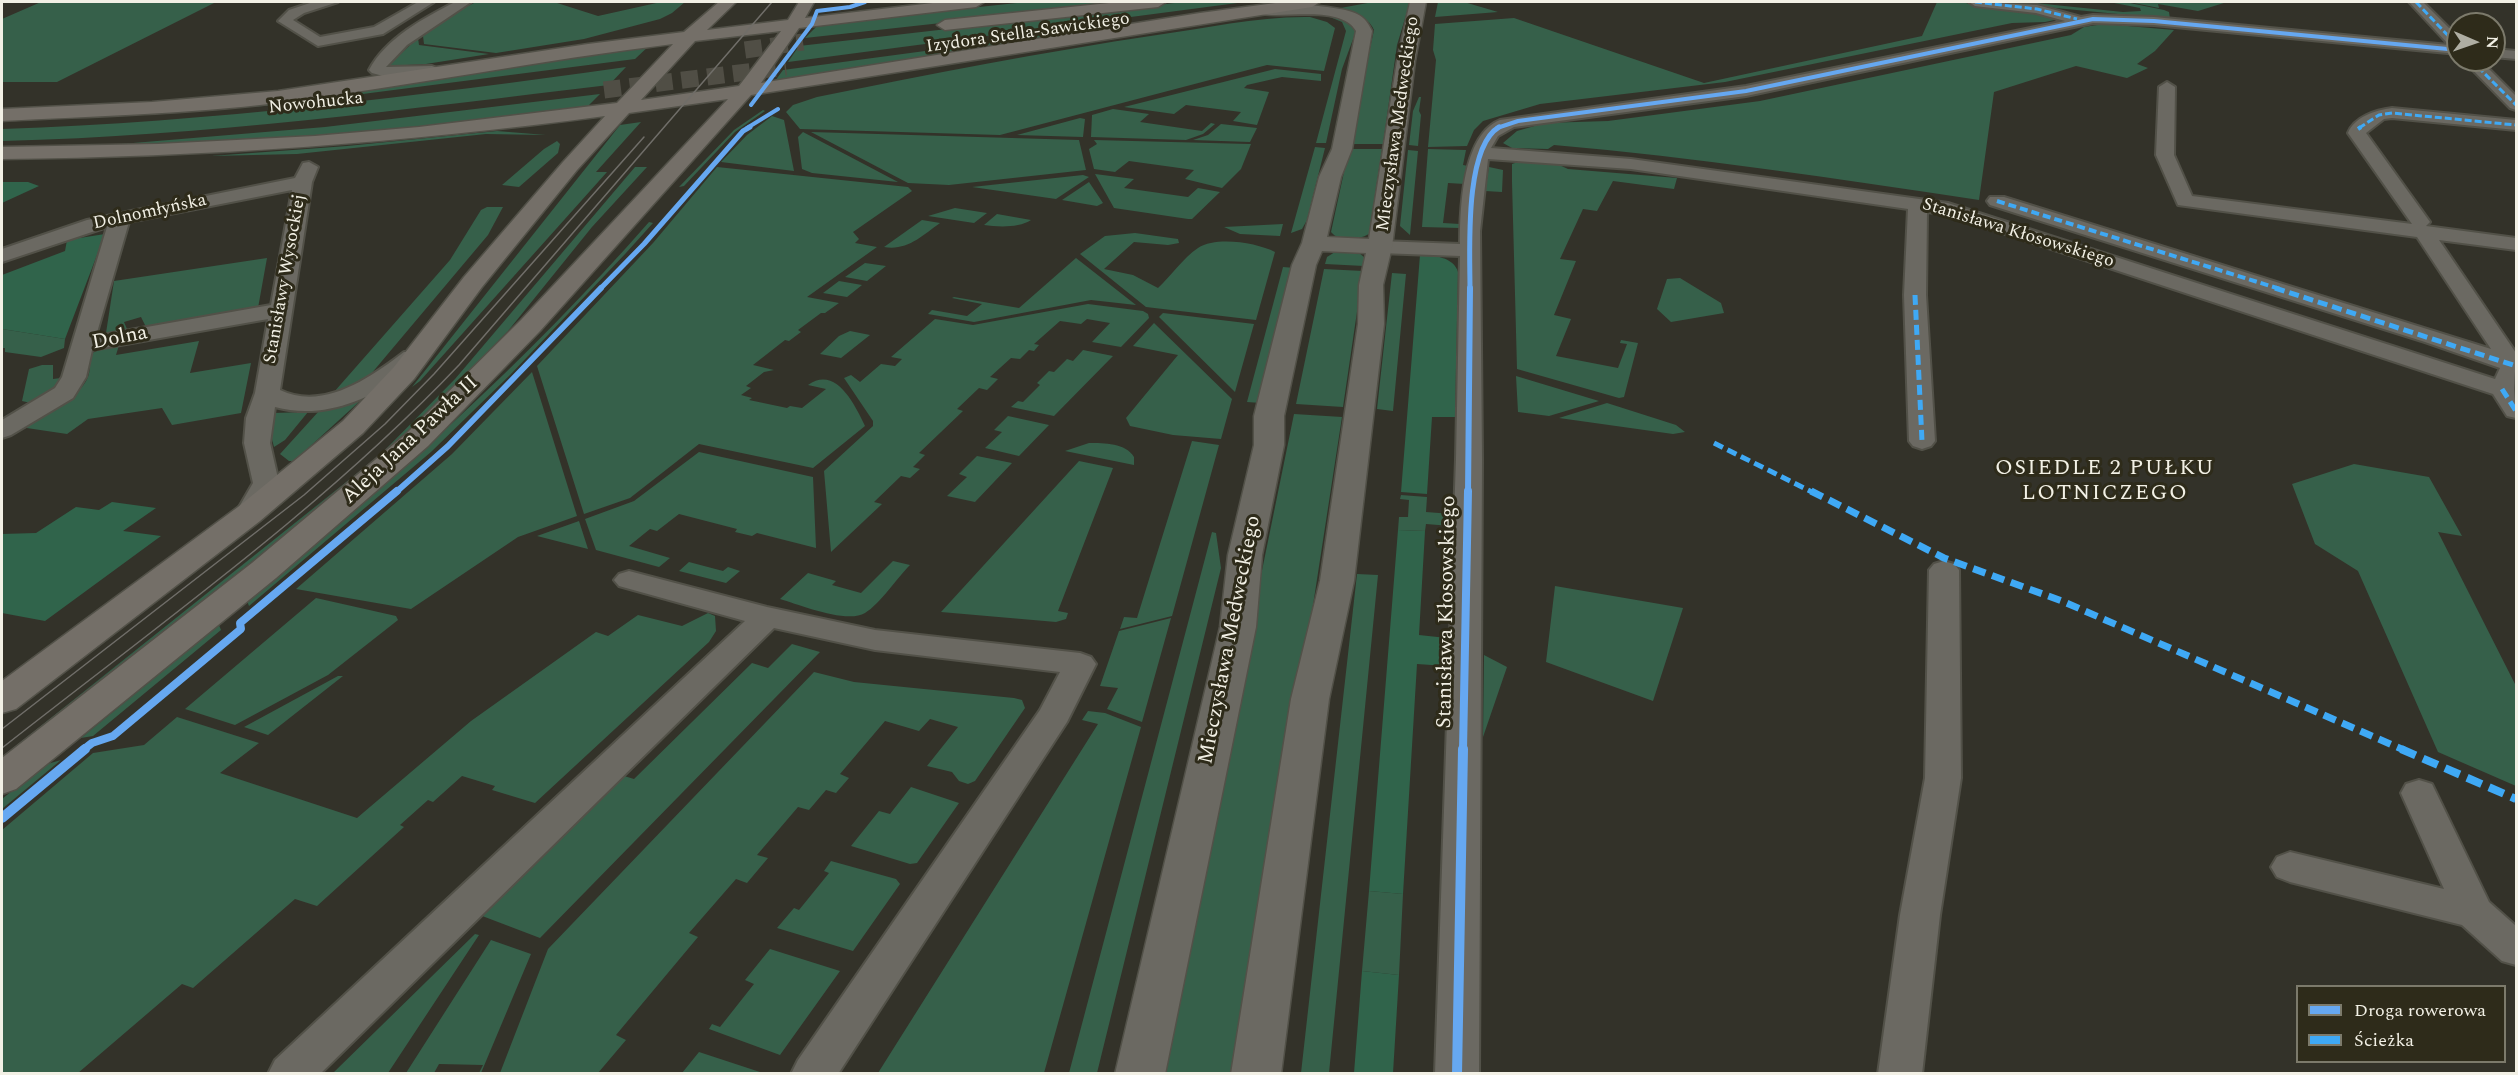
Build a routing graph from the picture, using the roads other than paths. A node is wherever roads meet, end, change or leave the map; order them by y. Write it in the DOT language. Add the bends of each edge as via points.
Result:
graph roads {
  1 [pos="331,2"];
  2 [pos="427,2"];
  3 [pos="464,2"];
  4 [pos="721,2"];
  5 [pos="729,2"];
  6 [pos="806,2"];
  7 [pos="866,2"];
  8 [pos="969,2"];
  9 [pos="1158,2"];
  10 [pos="1312,2"];
  11 [pos="1418,2"];
  12 [pos="1975,2"];
  13 [pos="2416,2"];
  14 [pos="1263,5"];
  15 [pos="2078,21"];
  16 [pos="796,22"];
  17 [pos="927,27"];
  18 [pos="749,28"];
  19 [pos="2446,35"];
  20 [pos="690,36"];
  21 [pos="825,40"];
  22 [pos="803,42"];
  23 [pos="2446,47"];
  24 [pos="588,49"];
  25 [pos="773,52"];
  26 [pos="476,66"];
  27 [pos="786,67"];
  28 [pos="875,70"];
  29 [pos="656,72"];
  30 [pos="2483,72"];
  31 [pos="527,77"];
  32 [pos="2167,87"];
  33 [pos="743,92"];
  34 [pos="689,98"];
  35 [pos="2517,105"];
  36 [pos="622,107"];
  37 [pos="2,115"];
  38 [pos="361,119"];
  39 [pos="2,124"];
  40 [pos="2517,125"];
  41 [pos="462,128"];
  42 [pos="2,146"];
  43 [pos="2,153"];
  44 [pos="1482,153"];
  45 [pos="687,154"];
  46 [pos="570,165"];
  47 [pos="306,174"];
  48 [pos="1997,201"];
  49 [pos="1918,203"];
  50 [pos="120,218"];
  51 [pos="2422,227"];
  52 [pos="1314,243"];
  53 [pos="2517,244"];
  54 [pos="1380,247"];
  55 [pos="1470,250"];
  56 [pos="2,256"];
  57 [pos="280,310"];
  58 [pos="82,345"];
  59 [pos="425,346"];
  60 [pos="2515,366"];
  61 [pos="2509,391"];
  62 [pos="267,393"];
  63 [pos="2517,411"];
  64 [pos="2,430"];
  65 [pos="1922,441"];
  66 [pos="249,514"];
  67 [pos="1944,570"];
  68 [pos="628,580"];
  69 [pos="767,617"];
  70 [pos="2,700"];
  71 [pos="2,779"];
  72 [pos="2419,793"];
  73 [pos="2290,867"];
  74 [pos="2474,912"];
  75 [pos="2517,949"];
  76 [pos="290,1074"];
  77 [pos="813,1074"];
  78 [pos="1140,1074"];
  79 [pos="1256,1074"];
  80 [pos="1457,1074"];
  81 [pos="1900,1074"];
  1 -- 2 [label="street" via="304,9 285,21 318,42 327,41 378,31"];
  3 -- 26 [label="street" via="440,14 402,43 383,58 377,70 394,74"];
  4 -- 24 [label="main road" via="664,28"];
  5 -- 20 [label="main road"];
  6 -- 16 [label="main road, Aleja Jana Pawła II"];
  7 -- 8 [label="main road"];
  8 -- 16 [label="main road"];
  9 -- 17 [label="main road, Izydora Stella-Sawickiego"];
  10 -- 14 [label="main road"];
  11 -- 54 [label="street, Mieczysława Medweckiego"];
  12 -- 15 [label="street" via="2037,9"];
  13 -- 19 [label="street"];
  14 -- 27 [label="main road, Izydora Stella-Sawickiego"];
  14 -- 28 [label="main road"];
  14 -- 52 [label="street, Mieczysława Medweckiego" via="1331,11 1355,18 1364,28 1342,149 1330,177"];
  15 -- 23 [label="street" via="2140,20"];
  15 -- 44 [label="street" via="1746,91 1518,121 1500,126 1490,134"];
  16 -- 18 [label="main road"];
  16 -- 25 [label="main road, Aleja Jana Pawła II"];
  18 -- 20 [label="main road"];
  18 -- 25 [label="main road" via="767,34"];
  20 -- 24 [label="main road"];
  20 -- 29 [label="main road"];
  21 -- 22 [label="main road"];
  24 -- 26 [label="main road"];
  25 -- 33 [label="main road, Aleja Jana Pawła II"];
  26 -- 37 [label="main road" via="239,101"];
  28 -- 33 [label="main road"];
  28 -- 45 [label="main road" via="771,101"];
  29 -- 34 [label="main road" via="660,94"];
  29 -- 36 [label="main road"];
  30 -- 35 [label="street"];
  31 -- 39 [label="main road, Nowohucka" via="253,111"];
  32 -- 51 [label="street" via="2165,155 2185,201"];
  33 -- 34 [label="main road"];
  33 -- 45 [label="main road, Aleja Jana Pawła II"];
  34 -- 36 [label="main road"];
  36 -- 41 [label="main road"];
  36 -- 46 [label="main road"];
  38 -- 42 [label="main road, Nowohucka" via="179,136"];
  40 -- 51 [label="street" via="2392,113 2379,115 2358,129 2357,133"];
  41 -- 43 [label="main road" via="246,147"];
  41 -- 46 [label="main road" via="534,128 567,138 572,155"];
  44 -- 49 [label="street, Stanisława Kłosowskiego" via="1631,164"];
  44 -- 55 [label="street, Stanisława Kłosowskiego" via="1474,193"];
  45 -- 71 [label="main road, Aleja Jana Pawła II" via="533,323 418,439"];
  46 -- 59 [label="main road"];
  47 -- 50 [label="street, Dolnomłyńska"];
  47 -- 57 [label="street, Stanisławy Wysockiej"];
  48 -- 60 [label="street"];
  49 -- 61 [label="street, Stanisława Kłosowskiego" via="1948,208"];
  49 -- 65 [label="street" via="1915,294"];
  50 -- 56 [label="street, Dolnomłyńska"];
  50 -- 58 [label="street"];
  51 -- 53 [label="street"];
  51 -- 60 [label="street"];
  52 -- 54 [label="street, Mieczysława Medweckiego"];
  52 -- 78 [label="street, Mieczysława Medweckiego" via="1304,265 1269,416 1269,445 1245,555 1238,627"];
  54 -- 55 [label="street"];
  54 -- 79 [label="street, Mieczysława Medweckiego" via="1369,290 1371,324 1336,581 1310,699"];
  55 -- 80 [label="street, Stanisława Kłosowskiego"];
  57 -- 58 [label="street, Dolna"];
  57 -- 62 [label="street, Stanisławy Wysockiej"];
  58 -- 64 [label="street, Dolna" via="74,377 64,393"];
  59 -- 62 [label="street, Stanisławy Wysockiej" via="380,381 347,396 301,404"];
  59 -- 66 [label="main road" via="353,428"];
  60 -- 61 [label="street"];
  61 -- 63 [label="street"];
  62 -- 66 [label="street, Stanisławy Wysockiej" via="257,443 266,483"];
  66 -- 70 [label="main road"];
  67 -- 81 [label="street" via="1942,778"];
  68 -- 69 [label="street"];
  69 -- 76 [label="street"];
  69 -- 77 [label="street" via="874,640 1080,664 1055,714"];
  72 -- 74 [label="street"];
  73 -- 74 [label="street"];
  74 -- 75 [label="street"];
}
